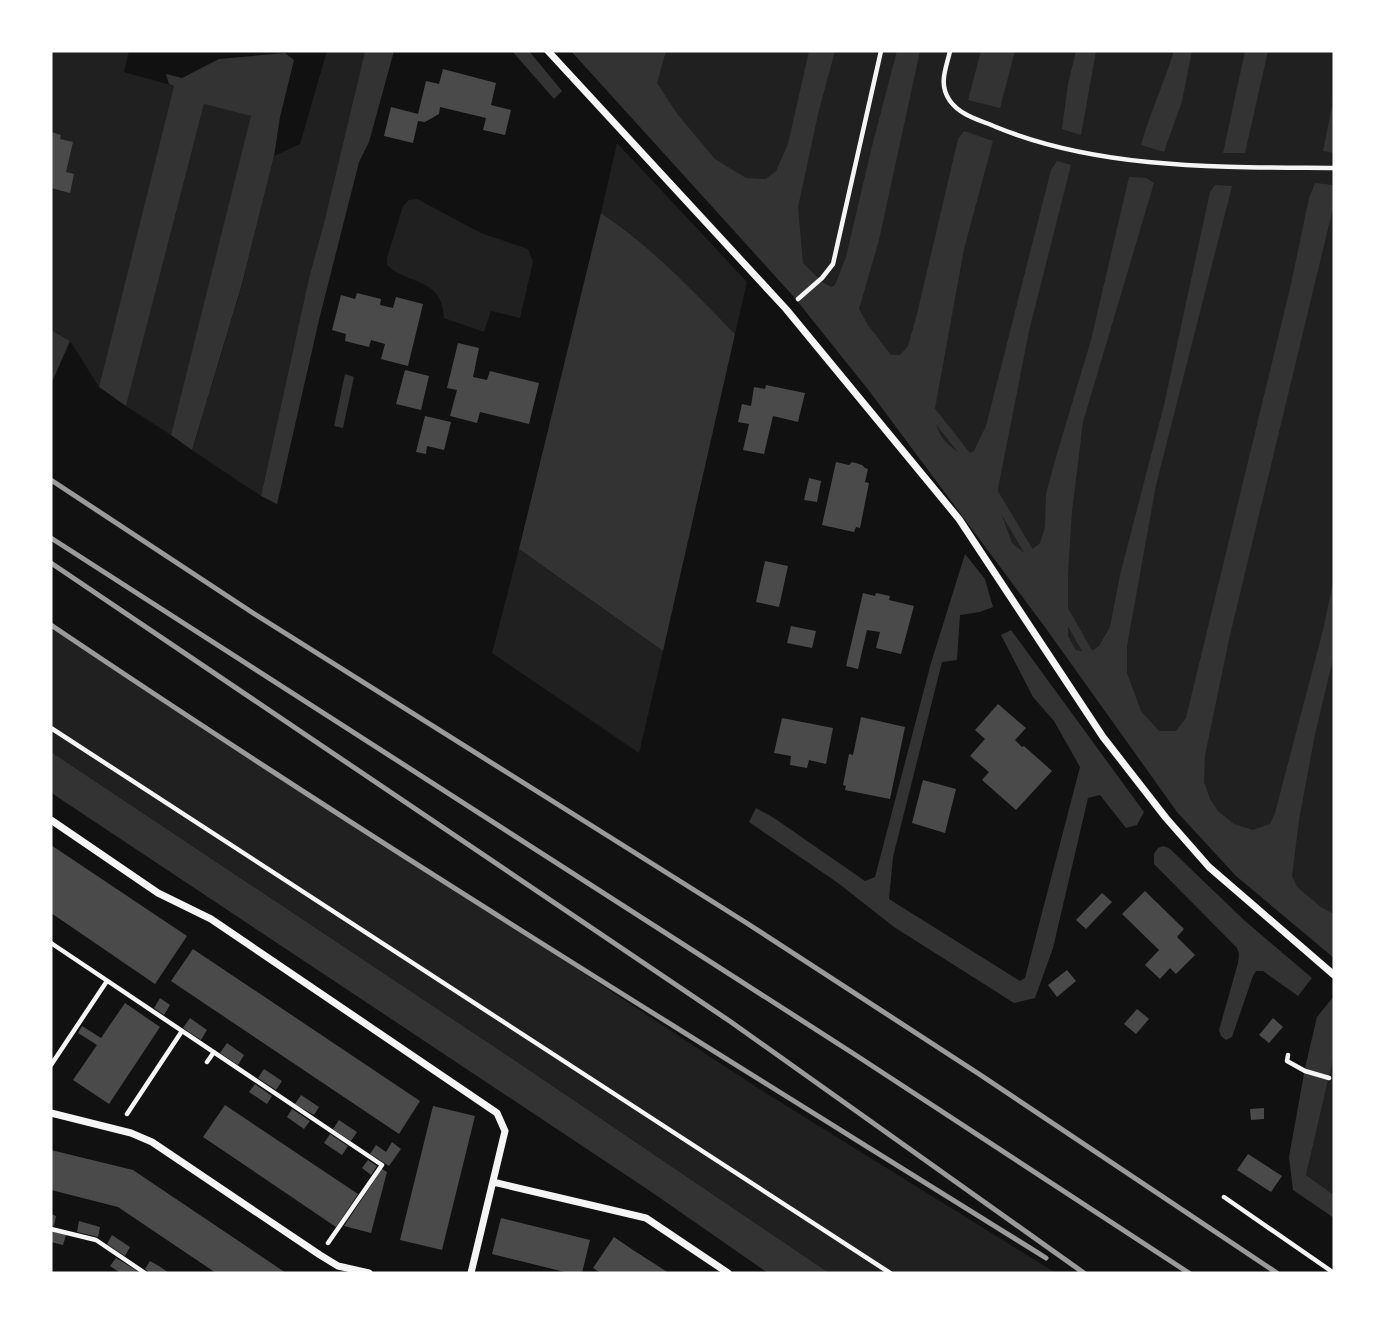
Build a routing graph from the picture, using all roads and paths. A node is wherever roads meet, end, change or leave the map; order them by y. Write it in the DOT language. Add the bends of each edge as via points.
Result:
graph roads {
  1 [pos="548,51"];
  2 [pos="881,51"];
  3 [pos="950,51"];
  4 [pos="1334,169"];
  5 [pos="796,301"];
  6 [pos="51,728"];
  7 [pos="51,820"];
  8 [pos="51,943"];
  9 [pos="1334,975"];
  10 [pos="107,981"];
  11 [pos="183,1031"];
  12 [pos="214,1052"];
  13 [pos="1288,1055"];
  14 [pos="207,1062"];
  15 [pos="51,1065"];
  16 [pos="1329,1078"];
  17 [pos="51,1113"];
  18 [pos="116,1129"];
  19 [pos="493,1182"];
  20 [pos="1224,1197"];
  21 [pos="51,1229"];
  22 [pos="320,1255"];
  23 [pos="145,1273"];
  24 [pos="369,1273"];
  25 [pos="471,1273"];
  26 [pos="728,1273"];
  27 [pos="890,1273"];
  28 [pos="1334,1273"];
  1 -- 9 [label="street" via="786,309 959,519 1103,737 1166,818 1209,867"];
  2 -- 5 [label="path" via="833,264"];
  3 -- 4 [label="path" via="942,84 949,100 962,113 1042,144 1150,163"];
  6 -- 27 [label="path"];
  7 -- 19 [label="street" via="158,893 211,919 498,1113 505,1131"];
  8 -- 10 [label="path"];
  10 -- 11 [label="path"];
  10 -- 15 [label="path"];
  11 -- 12 [label="path"];
  11 -- 18 [label="path"];
  12 -- 14 [label="path"];
  12 -- 22 [label="path" via="382,1165"];
  13 -- 16 [label="path" via="1287,1061"];
  17 -- 18 [label="street"];
  18 -- 22 [label="street" via="152,1142"];
  19 -- 25 [label="street"];
  19 -- 26 [label="street" via="646,1218"];
  20 -- 28 [label="path"];
  21 -- 23 [label="path" via="96,1240"];
  22 -- 24 [label="street" via="338,1266"];
}
